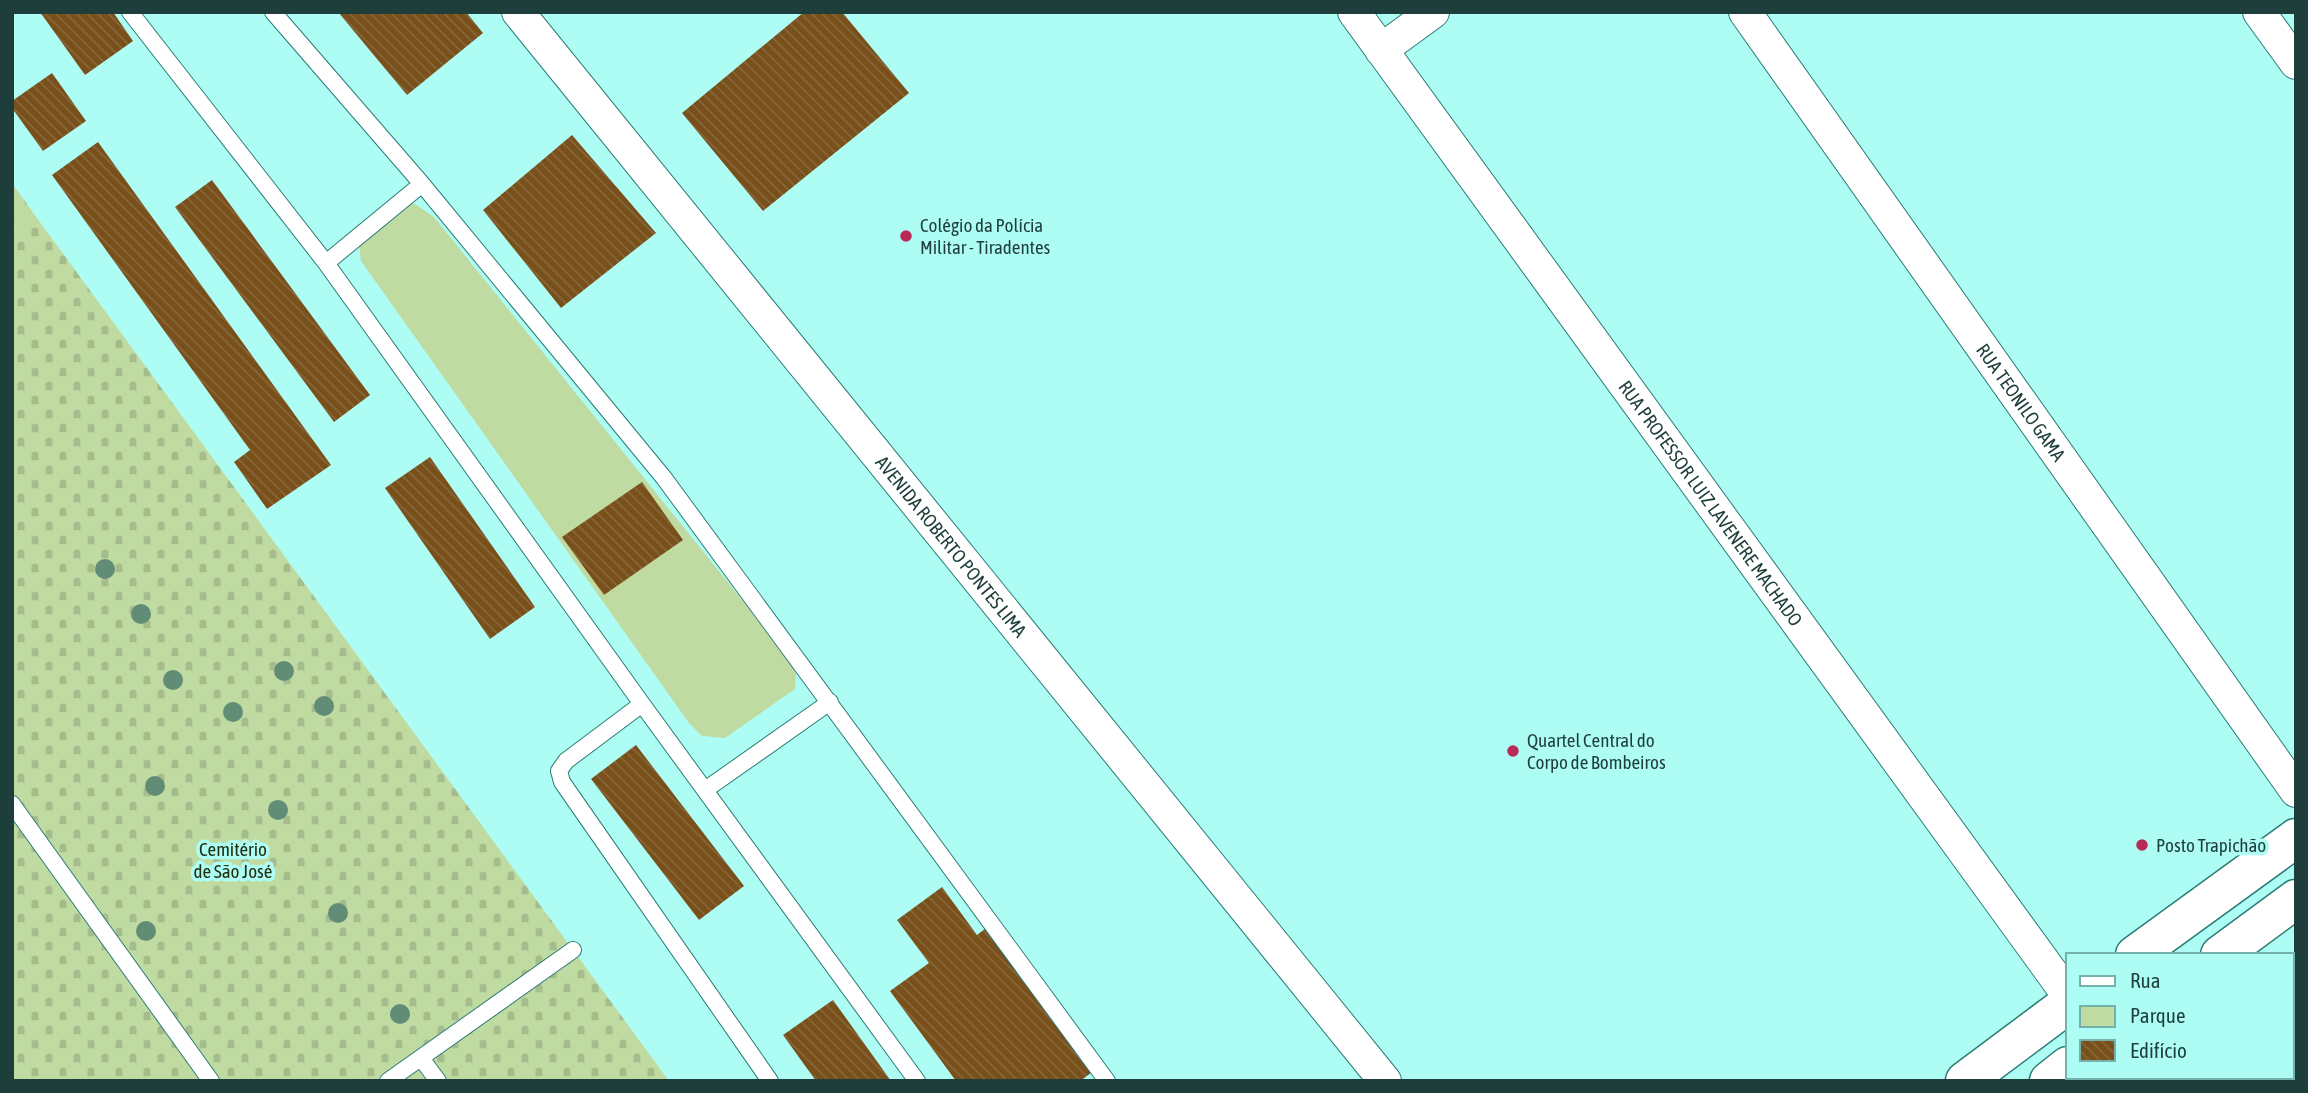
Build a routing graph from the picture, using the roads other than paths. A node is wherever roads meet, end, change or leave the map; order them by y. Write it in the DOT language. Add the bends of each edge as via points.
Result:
graph roads {
  1 [pos="130,12"];
  2 [pos="273,12"];
  3 [pos="518,12"];
  4 [pos="1354,12"];
  5 [pos="1433,12"];
  6 [pos="1745,12"];
  7 [pos="2259,12"];
  8 [pos="1381,50"];
  9 [pos="2296,63"];
  10 [pos="422,184"];
  11 [pos="326,263"];
  12 [pos="830,702"];
  13 [pos="642,704"];
  14 [pos="705,790"];
  15 [pos="2296,790"];
  16 [pos="12,804"];
  17 [pos="2296,838"];
  18 [pos="2296,899"];
  19 [pos="573,950"];
  20 [pos="2139,953"];
  21 [pos="2223,953"];
  22 [pos="2066,992"];
  23 [pos="2066,1005"];
  24 [pos="421,1058"];
  25 [pos="2066,1068"];
  26 [pos="211,1081"];
  27 [pos="388,1081"];
  28 [pos="438,1081"];
  29 [pos="769,1081"];
  30 [pos="917,1081"];
  31 [pos="1107,1081"];
  32 [pos="1385,1081"];
  33 [pos="1965,1081"];
  34 [pos="2049,1081"];
  1 -- 11 [label="lane"];
  2 -- 10 [label="lane"];
  3 -- 32 [label="street, AVENIDA ROBERTO PONTES LIMA"];
  4 -- 8 [label="street, RUA PROFESSOR LUIZ LAVENERE MACHADO"];
  5 -- 8 [label="street"];
  6 -- 15 [label="street, RUA TEONILO GAMA"];
  7 -- 9 [label="street"];
  8 -- 22 [label="street, RUA PROFESSOR LUIZ LAVENERE MACHADO"];
  10 -- 11 [label="lane"];
  10 -- 12 [label="lane" via="664,478"];
  11 -- 13 [label="lane"];
  12 -- 14 [label="lane"];
  12 -- 31 [label="lane"];
  13 -- 14 [label="lane"];
  13 -- 29 [label="lane" via="566,761 559,771 562,782"];
  14 -- 30 [label="lane"];
  16 -- 26 [label="lane"];
  17 -- 20 [label="main road"];
  18 -- 21 [label="main road"];
  19 -- 24 [label="lane"];
  23 -- 33 [label="main road"];
  24 -- 27 [label="lane"];
  24 -- 28 [label="lane"];
  25 -- 34 [label="main road"];
}
